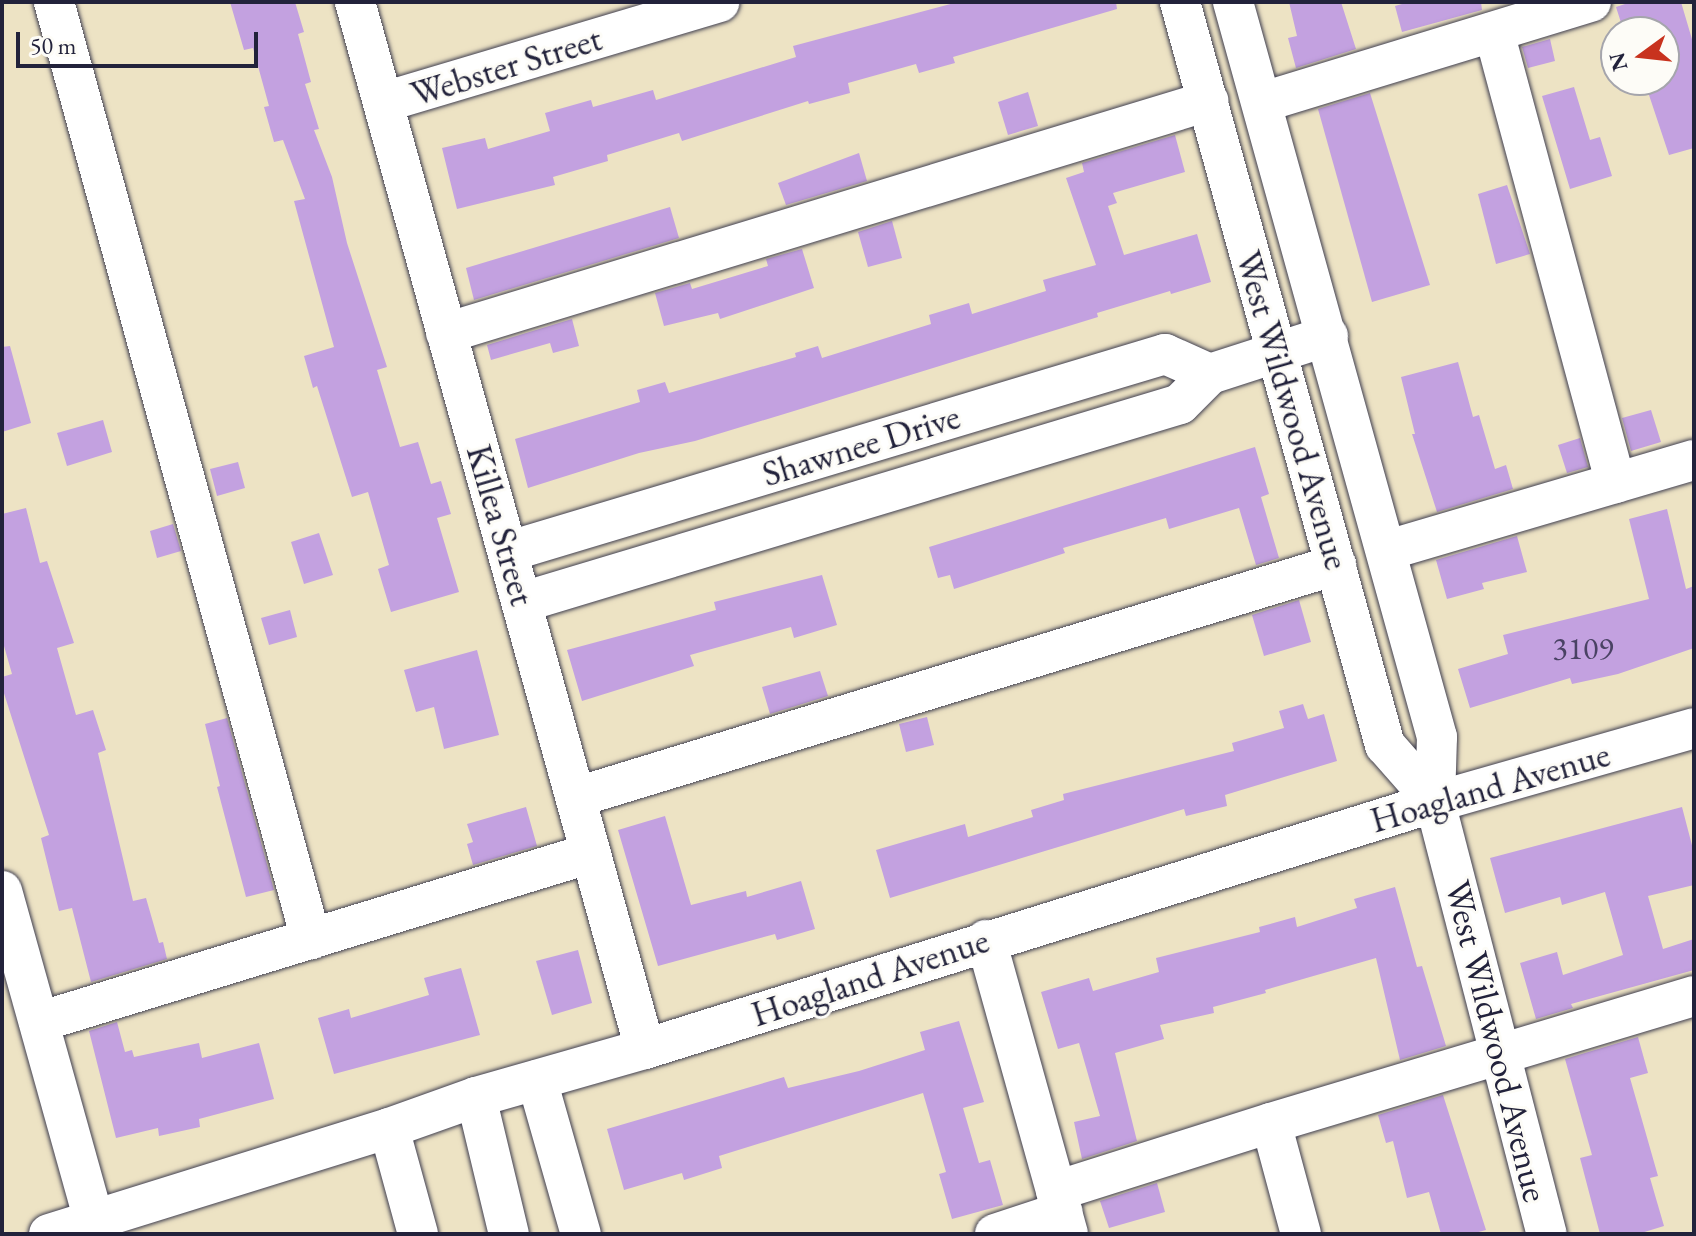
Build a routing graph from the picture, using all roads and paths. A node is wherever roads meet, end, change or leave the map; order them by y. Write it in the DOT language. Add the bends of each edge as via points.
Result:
graph roads {
  1 [pos="355,2"];
  2 [pos="719,2"];
  3 [pos="1180,2"];
  4 [pos="1233,2"];
  5 [pos="1591,2"];
  6 [pos="57,3"];
  7 [pos="1494,32"];
  8 [pos="1208,101"];
  9 [pos="384,102"];
  10 [pos="1263,102"];
  11 [pos="446,333"];
  12 [pos="1328,336"];
  13 [pos="1275,352"];
  14 [pos="1210,374"];
  15 [pos="926,425"];
  16 [pos="846,450"];
  17 [pos="1694,460"];
  18 [pos="940,475"];
  19 [pos="1616,483"];
  20 [pos="862,500"];
  21 [pos="1388,550"];
  22 [pos="510,551"];
  23 [pos="1336,565"];
  24 [pos="523,602"];
  25 [pos="1694,728"];
  26 [pos="577,797"];
  27 [pos="1435,802"];
  28 [pos="591,853"];
  29 [pos="2,891"];
  30 [pos="311,939"];
  31 [pos="986,940"];
  32 [pos="13,975"];
  33 [pos="1694,996"];
  34 [pos="39,1022"];
  35 [pos="645,1049"];
  36 [pos="1500,1054"];
  37 [pos="537,1080"];
  38 [pos="476,1097"];
  39 [pos="1271,1123"];
  40 [pos="389,1128"];
  41 [pos="1062,1212"];
  42 [pos="94,1221"];
  43 [pos="49,1234"];
  44 [pos="418,1234"];
  45 [pos="509,1234"];
  46 [pos="581,1234"];
  47 [pos="995,1234"];
  48 [pos="1301,1234"];
  49 [pos="1547,1234"];
  1 -- 9 [label="street, Killea Street"];
  2 -- 9 [label="street, Webster Street"];
  3 -- 8 [label="street, West Wildwood Avenue"];
  4 -- 10 [label="street, West Wildwood Avenue"];
  5 -- 7 [label="street"];
  6 -- 30 [label="street"];
  7 -- 10 [label="street"];
  7 -- 19 [label="street"];
  8 -- 11 [label="street"];
  8 -- 13 [label="street, West Wildwood Avenue"];
  9 -- 11 [label="street, Killea Street"];
  10 -- 12 [label="street, West Wildwood Avenue"];
  11 -- 22 [label="street, Killea Street"];
  12 -- 13 [label="street, Shawnee Drive"];
  12 -- 21 [label="street, West Wildwood Avenue"];
  13 -- 14 [label="street, Shawnee Drive"];
  13 -- 23 [label="street, West Wildwood Avenue"];
  14 -- 15 [label="street, Shawnee Drive" via="1165,354"];
  14 -- 18 [label="street, Shawnee Drive" via="1180,404"];
  15 -- 16 [label="street, Shawnee Drive"];
  15 -- 18 [label="street"];
  16 -- 20 [label="street"];
  16 -- 22 [label="street, Shawnee Drive"];
  17 -- 19 [label="street"];
  18 -- 20 [label="street, Shawnee Drive"];
  19 -- 21 [label="street"];
  20 -- 24 [label="street, Shawnee Drive"];
  21 -- 27 [label="street, West Wildwood Avenue" via="1437,737"];
  22 -- 24 [label="street, Killea Street"];
  23 -- 26 [label="street"];
  23 -- 27 [label="street, West Wildwood Avenue" via="1385,745"];
  24 -- 26 [label="street, Killea Street"];
  25 -- 27 [label="street, Hoagland Avenue"];
  26 -- 28 [label="street, Killea Street"];
  27 -- 31 [label="street, Hoagland Avenue"];
  27 -- 36 [label="street, West Wildwood Avenue"];
  28 -- 30 [label="street"];
  28 -- 35 [label="street, Killea Street"];
  29 -- 32 [label="street"];
  30 -- 34 [label="street"];
  31 -- 35 [label="street, Hoagland Avenue"];
  31 -- 41 [label="street"];
  32 -- 34 [label="street"];
  33 -- 36 [label="street"];
  34 -- 42 [label="street"];
  35 -- 37 [label="street, Hoagland Avenue"];
  36 -- 39 [label="street"];
  36 -- 49 [label="street, West Wildwood Avenue"];
  37 -- 38 [label="street, Hoagland Avenue"];
  37 -- 46 [label="street"];
  38 -- 40 [label="street, Hoagland Avenue"];
  38 -- 45 [label="street"];
  39 -- 41 [label="street"];
  39 -- 48 [label="street"];
  40 -- 42 [label="street, Hoagland Avenue"];
  40 -- 44 [label="street"];
  41 -- 47 [label="street"];
  42 -- 43 [label="street, Hoagland Avenue"];
}
